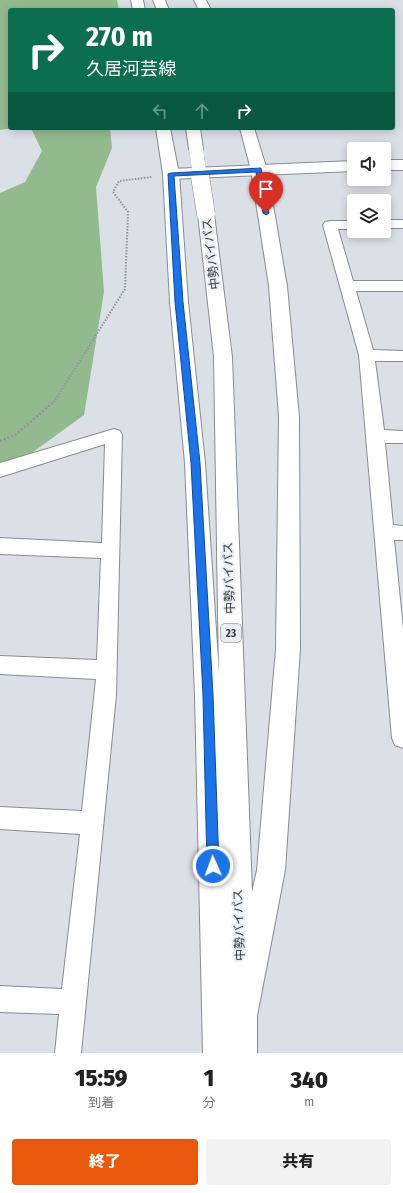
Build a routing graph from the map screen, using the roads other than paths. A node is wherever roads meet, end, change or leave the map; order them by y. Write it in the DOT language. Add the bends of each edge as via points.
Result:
graph roads {
  1 [pos="162,130"];
  2 [pos="193,130"];
  3 [pos="248,130"];
  4 [pos="391,165"];
  5 [pos="403,165"];
  6 [pos="347,166"];
  7 [pos="259,170"];
  8 [pos="171,174"];
  9 [pos="391,224"];
  10 [pos="403,224"];
  11 [pos="347,225"];
  12 [pos="347,286"];
  13 [pos="403,286"];
  14 [pos="367,355"];
  15 [pos="403,356"];
  16 [pos="376,436"];
  17 [pos="403,437"];
  18 [pos="0,470"];
  19 [pos="384,532"];
  20 [pos="403,533"];
  21 [pos="0,546"];
  22 [pos="110,551"];
  23 [pos="399,647"];
  24 [pos="0,665"];
  25 [pos="106,670"];
  26 [pos="403,738"];
  27 [pos="0,818"];
  28 [pos="92,823"];
  29 [pos="0,999"];
  30 [pos="73,1002"];
  31 [pos="241,1016"];
  32 [pos="68,1053"];
  33 [pos="219,1053"];
  34 [pos="241,1053"];
  1 -- 8 [label="main road"];
  2 -- 31 [label="main road, 中勢バイパス / 23, bridge" via="223,357"];
  3 -- 7 [label="main road"];
  4 -- 5 [label="main road"];
  6 -- 7 [label="main road"];
  7 -- 8 [label="main road"];
  7 -- 31 [label="main road" via="278,286 289,417 288,649 271,870"];
  8 -- 33 [label="main road" via="179,302 196,463 208,695"];
  9 -- 10 [label="street"];
  11 -- 12 [label="street" via="330,225"];
  12 -- 13 [label="street"];
  12 -- 14 [label="street"];
  14 -- 15 [label="street"];
  14 -- 16 [label="street"];
  16 -- 17 [label="street"];
  16 -- 19 [label="street"];
  18 -- 22 [label="street" via="114,435"];
  19 -- 20 [label="street"];
  19 -- 23 [label="street"];
  21 -- 22 [label="street"];
  22 -- 25 [label="street"];
  23 -- 26 [label="street"];
  24 -- 25 [label="street"];
  25 -- 28 [label="street" via="106,695"];
  27 -- 28 [label="street"];
  28 -- 30 [label="street"];
  29 -- 30 [label="street"];
  30 -- 32 [label="street"];
  31 -- 34 [label="main road, 中勢バイパス / 23"];
}
